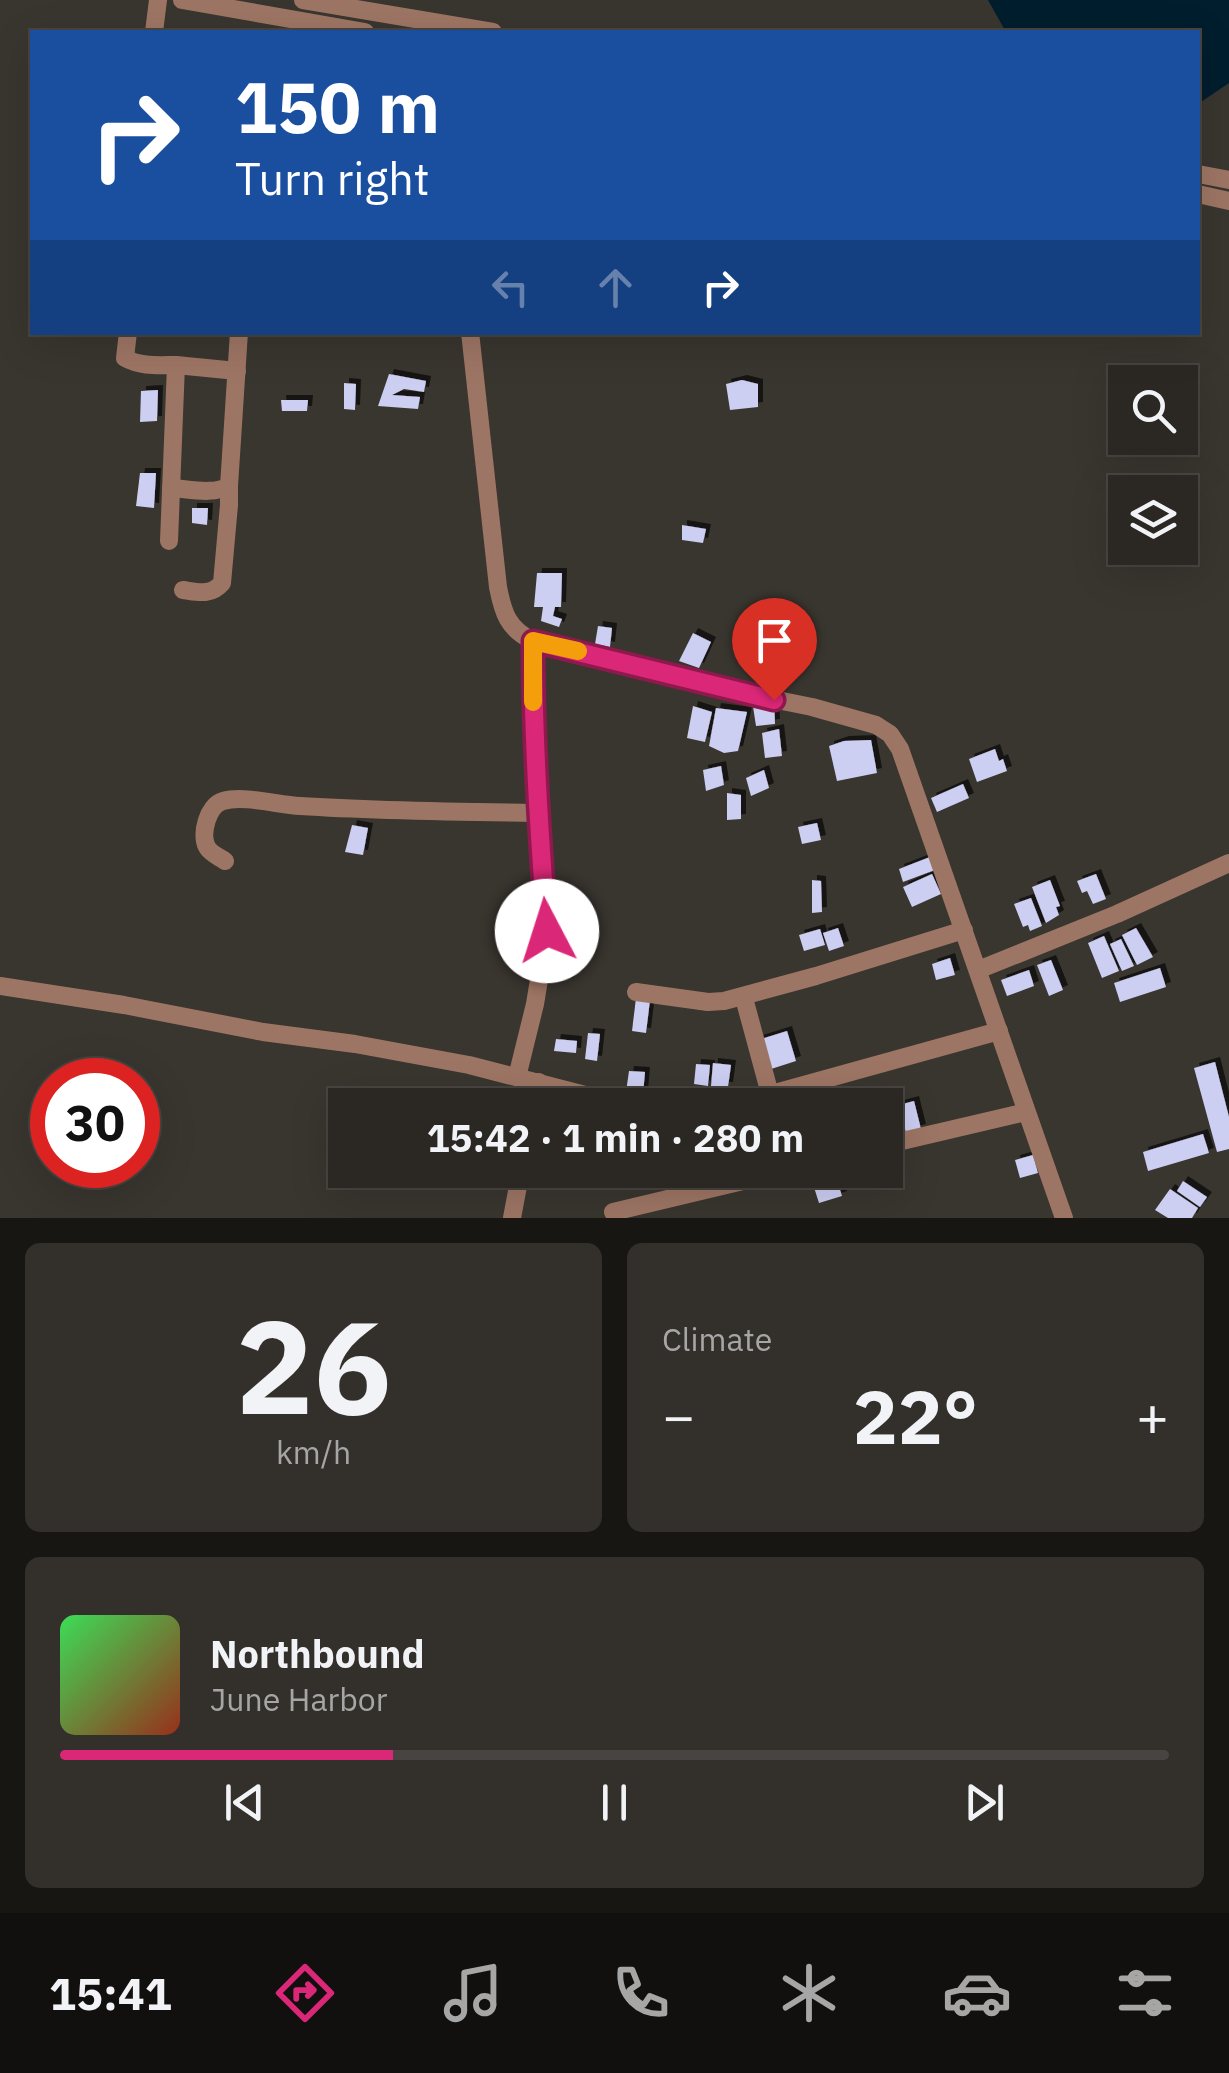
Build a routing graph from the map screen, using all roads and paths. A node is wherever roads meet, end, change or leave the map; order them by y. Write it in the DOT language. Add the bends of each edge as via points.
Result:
graph roads {
  1 [pos="158,0"];
  2 [pos="182,0"];
  3 [pos="312,1"];
  4 [pos="252,23"];
  5 [pos="437,27"];
  6 [pos="154,30"];
  7 [pos="340,30"];
  8 [pos="471,30"];
  9 [pos="1200,174"];
  10 [pos="1229,180"];
  11 [pos="1200,194"];
  12 [pos="1229,201"];
  13 [pos="128,335"];
  14 [pos="239,335"];
  15 [pos="470,335"];
  16 [pos="176,365"];
  17 [pos="237,371"];
  18 [pos="229,486"];
  19 [pos="171,488"];
  20 [pos="168,541"];
  21 [pos="183,590"];
  22 [pos="533,641"];
  23 [pos="538,813"];
  24 [pos="225,861"];
  25 [pos="1229,863"];
  26 [pos="964,930"];
  27 [pos="978,970"];
  28 [pos="0,986"];
  29 [pos="636,992"];
  30 [pos="744,998"];
  31 [pos="998,1031"];
  32 [pos="517,1077"];
  33 [pos="539,1082"];
  34 [pos="538,1088"];
  35 [pos="561,1088"];
  36 [pos="768,1088"];
  37 [pos="792,1088"];
  38 [pos="1026,1112"];
  39 [pos="903,1142"];
  40 [pos="518,1188"];
  41 [pos="714,1188"];
  42 [pos="614,1212"];
  43 [pos="512,1218"];
  44 [pos="1064,1218"];
  1 -- 6 [label="street"];
  2 -- 4 [label="street"];
  3 -- 5 [label="street"];
  4 -- 7 [label="street"];
  5 -- 8 [label="street"];
  9 -- 10 [label="street"];
  11 -- 12 [label="street"];
  13 -- 16 [label="street" via="126,358 132,362"];
  14 -- 17 [label="street"];
  15 -- 22 [label="street" via="502,608 513,629"];
  16 -- 17 [label="street"];
  16 -- 19 [label="street"];
  17 -- 18 [label="street"];
  18 -- 19 [label="street"];
  18 -- 21 [label="street" via="222,583 207,592"];
  19 -- 20 [label="street"];
  22 -- 23 [label="street"];
  22 -- 26 [label="street" via="884,728 900,749"];
  23 -- 24 [label="street" via="224,800 209,813 205,834 209,850"];
  23 -- 32 [label="street" via="547,931"];
  25 -- 27 [label="street"];
  26 -- 27 [label="street"];
  26 -- 30 [label="street"];
  27 -- 31 [label="street"];
  28 -- 32 [label="street"];
  29 -- 30 [label="street" via="708,1002"];
  30 -- 36 [label="street"];
  31 -- 37 [label="street"];
  31 -- 38 [label="street"];
  32 -- 33 [label="street"];
  33 -- 34 [label="street"];
  33 -- 35 [label="street"];
  38 -- 39 [label="street"];
  38 -- 44 [label="street"];
  40 -- 43 [label="street"];
  41 -- 42 [label="street"];
}
